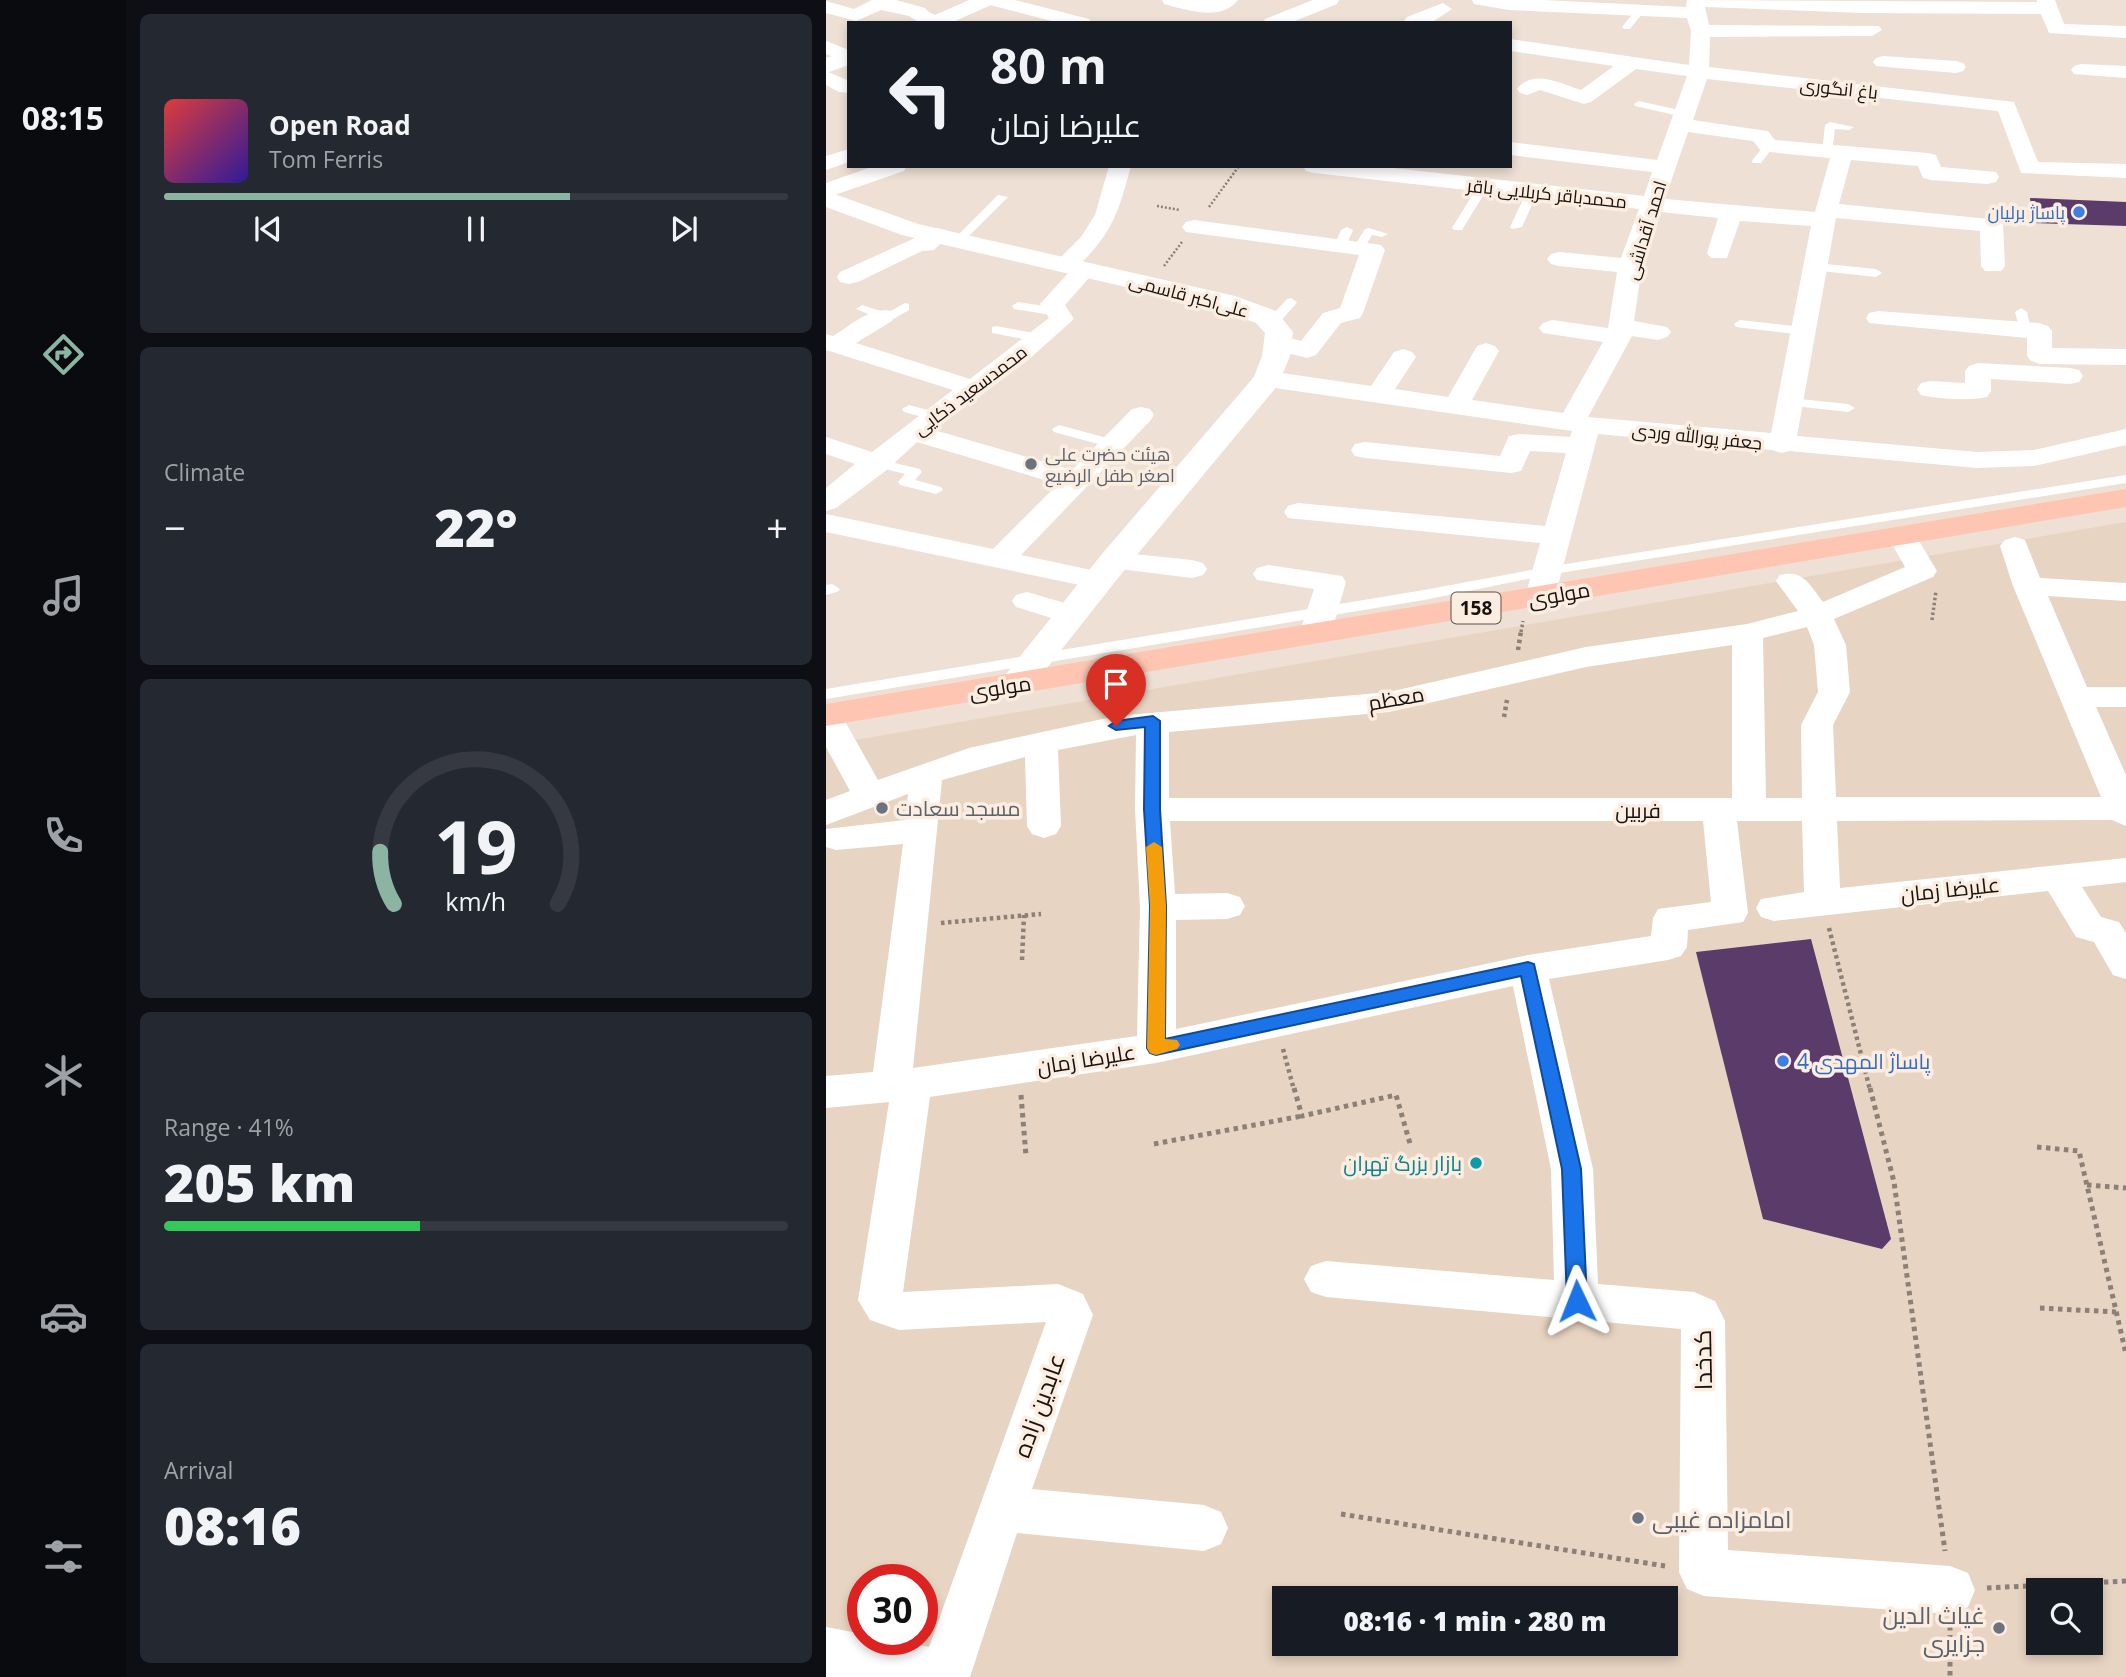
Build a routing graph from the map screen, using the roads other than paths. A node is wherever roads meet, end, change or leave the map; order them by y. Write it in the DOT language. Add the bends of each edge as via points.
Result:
graph roads {
  1 [pos="986,0"];
  2 [pos="993,0"];
  3 [pos="1171,0"];
  4 [pos="1230,0"];
  5 [pos="1330,0"];
  6 [pos="1481,0"];
  7 [pos="883,2"];
  8 [pos="1206,3"];
  9 [pos="1862,4"];
  10 [pos="2048,4"];
  11 [pos="826,7"];
  12 [pos="1443,9"];
  13 [pos="1640,10"];
  14 [pos="1697,11"];
  15 [pos="1294,14"];
  16 [pos="932,21"];
  17 [pos="937,21"];
  18 [pos="1074,21"];
  19 [pos="1277,21"];
  20 [pos="1316,21"];
  21 [pos="1414,21"];
  22 [pos="1627,27"];
  23 [pos="1895,30"];
  24 [pos="2126,32"];
  25 [pos="1512,45"];
  26 [pos="826,47"];
  27 [pos="847,56"];
  28 [pos="847,58"];
  29 [pos="1776,60"];
  30 [pos="1883,62"];
  31 [pos="1631,63"];
  32 [pos="826,66"];
  33 [pos="2081,69"];
  34 [pos="1699,72"];
  35 [pos="2126,72"];
  36 [pos="826,77"];
  37 [pos="1769,80"];
  38 [pos="846,88"];
  39 [pos="1527,89"];
  40 [pos="1956,102"];
  41 [pos="1639,104"];
  42 [pos="1682,119"];
  43 [pos="1849,127"];
  44 [pos="1896,132"];
  45 [pos="845,146"];
  46 [pos="1512,148"];
  47 [pos="1834,152"];
  48 [pos="1895,157"];
  49 [pos="826,163"];
  50 [pos="1664,167"];
  51 [pos="890,168"];
  52 [pos="1119,168"];
  53 [pos="1331,168"];
  54 [pos="2126,171"];
  55 [pos="1988,177"];
  56 [pos="1483,186"];
  57 [pos="826,191"];
  58 [pos="1532,191"];
  59 [pos="1002,197"];
  60 [pos="826,198"];
  61 [pos="1654,204"];
  62 [pos="1731,213"];
  63 [pos="1826,215"];
  64 [pos="1194,227"];
  65 [pos="1516,227"];
  66 [pos="1458,228"];
  67 [pos="948,238"];
  68 [pos="1719,253"];
  69 [pos="1559,259"];
  70 [pos="1075,266"];
  71 [pos="1630,266"];
  72 [pos="1993,266"];
  73 [pos="1816,267"];
  74 [pos="1876,273"];
  75 [pos="849,278"];
  76 [pos="1292,302"];
  77 [pos="1018,306"];
  78 [pos="883,311"];
  79 [pos="1057,312"];
  80 [pos="1878,318"];
  81 [pos="1740,324"];
  82 [pos="1552,328"];
  83 [pos="996,330"];
  84 [pos="1804,331"];
  85 [pos="1620,332"];
  86 [pos="1658,332"];
  87 [pos="1275,333"];
  88 [pos="1039,338"];
  89 [pos="831,343"];
  90 [pos="1486,351"];
  91 [pos="1403,357"];
  92 [pos="2115,357"];
  93 [pos="1268,379"];
  94 [pos="973,388"];
  95 [pos="1930,389"];
  96 [pos="1378,395"];
  97 [pos="1790,402"];
  98 [pos="1456,406"];
  99 [pos="1848,408"];
  100 [pos="1141,415"];
  101 [pos="919,419"];
  102 [pos="1059,429"];
  103 [pos="1580,432"];
  104 [pos="2126,437"];
  105 [pos="1113,444"];
  106 [pos="1782,444"];
  107 [pos="826,445"];
  108 [pos="1365,450"];
  109 [pos="878,463"];
  110 [pos="2126,480"];
  111 [pos="1077,481"];
  112 [pos="936,490"];
  113 [pos="832,491"];
  114 [pos="2126,498"];
  115 [pos="1298,512"];
  116 [pos="826,523"];
  117 [pos="1902,535"];
  118 [pos="1557,536"];
  119 [pos="2015,546"];
  120 [pos="1000,559"];
  121 [pos="1192,569"];
  122 [pos="1106,570"];
  123 [pos="1268,574"];
  124 [pos="1791,581"];
  125 [pos="2028,586"];
  126 [pos="1539,589"];
  127 [pos="2126,592"];
  128 [pos="1027,601"];
  129 [pos="1071,615"];
  130 [pos="1817,615"];
  131 [pos="1318,623"];
  132 [pos="1747,633"];
  133 [pos="1026,672"];
  134 [pos="826,694"];
  135 [pos="2076,697"];
  136 [pos="2126,697"];
  137 [pos="826,716"];
  138 [pos="1153,721"];
  139 [pos="1041,742"];
  140 [pos="926,774"];
  141 [pos="870,797"];
  142 [pos="1152,809"];
  143 [pos="1734,810"];
  144 [pos="1820,810"];
  145 [pos="2125,810"];
  146 [pos="831,825"];
  147 [pos="1044,827"];
  148 [pos="922,830"];
  149 [pos="2126,870"];
  150 [pos="2057,877"];
  151 [pos="1822,903"];
  152 [pos="1158,906"];
  153 [pos="1227,906"];
  154 [pos="1773,908"];
  155 [pos="2126,965"];
  156 [pos="1528,969"];
  157 [pos="1156,1048"];
  158 [pos="902,1086"];
  159 [pos="826,1092"];
  160 [pos="1326,1279"];
  161 [pos="1577,1301"];
  162 [pos="1001,1509"];
  163 [pos="1204,1528"];
  164 [pos="1950,1590"];
  165 [pos="826,1651"];
  166 [pos="944,1677"];
  1 -- 17 [label="street"];
  2 -- 18 [label="street"];
  3 -- 8 [label="street"];
  4 -- 8 [label="street" via="1213,8"];
  5 -- 15 [label="street"];
  6 -- 13 [label="street"];
  7 -- 11 [label="street" via="856,15"];
  7 -- 16 [label="street"];
  9 -- 10 [label="street"];
  9 -- 14 [label="street"];
  10 -- 24 [label="street" via="2056,29"];
  12 -- 21 [label="street"];
  13 -- 14 [label="street"];
  13 -- 22 [label="lane"];
  14 -- 23 [label="street"];
  14 -- 34 [label="street, احمد آقداشی"];
  15 -- 19 [label="street"];
  15 -- 20 [label="street"];
  25 -- 31 [label="street, باغ انگوری"];
  26 -- 27 [label="street"];
  28 -- 32 [label="street"];
  29 -- 37 [label="street"];
  30 -- 40 [label="street" via="1957,63"];
  31 -- 34 [label="street, باغ انگوری"];
  31 -- 39 [label="street" via="1584,98 1539,83"];
  33 -- 35 [label="street"];
  34 -- 37 [label="street, باغ انگوری"];
  34 -- 42 [label="street, احمد آقداشی"];
  36 -- 38 [label="street"];
  37 -- 40 [label="street, باغ انگوری" via="1864,82"];
  40 -- 54 [label="street, باغ انگوری" via="2007,106 2029,168"];
  41 -- 42 [label="lane"];
  42 -- 47 [label="street" via="1760,136 1763,153"];
  42 -- 50 [label="street, احمد آقداشی"];
  43 -- 47 [label="lane" via="1830,125"];
  44 -- 48 [label="street"];
  45 -- 49 [label="street"];
  46 -- 50 [label="street"];
  47 -- 48 [label="street"];
  47 -- 63 [label="street"];
  48 -- 55 [label="street" via="1928,160 1931,173"];
  50 -- 61 [label="street, احمد آقداشی"];
  51 -- 57 [label="street"];
  52 -- 70 [label="street" via="1106,215"];
  53 -- 56 [label="street, محمدباقر کربلایی باقر"];
  56 -- 58 [label="street, محمدباقر کربلایی باقر"];
  56 -- 66 [label="lane"];
  58 -- 61 [label="street, محمدباقر کربلایی باقر"];
  58 -- 65 [label="lane"];
  59 -- 67 [label="lane"];
  60 -- 67 [label="street, علی‌اکبر قاسمی" via="911,230"];
  61 -- 62 [label="street, محمدباقر کربلایی باقر"];
  61 -- 71 [label="street, احمد آقداشی"];
  62 -- 63 [label="street, محمدباقر کربلایی باقر"];
  62 -- 68 [label="street"];
  63 -- 72 [label="street, محمدباقر کربلایی باقر" via="1991,226"];
  63 -- 73 [label="street"];
  64 -- 87 [label="street" via="1360,242 1362,314 1332,318 1307,349"];
  67 -- 70 [label="street, علی‌اکبر قاسمی"];
  67 -- 75 [label="street" via="919,244"];
  69 -- 71 [label="street"];
  70 -- 79 [label="street, محمدسعید ذکایی" via="1052,304"];
  70 -- 87 [label="street, علی‌اکبر قاسمی" via="1225,302 1266,317"];
  71 -- 85 [label="street, احمد آقداشی"];
  73 -- 74 [label="lane"];
  73 -- 84 [label="street"];
  76 -- 87 [label="lane"];
  77 -- 79 [label="lane"];
  78 -- 89 [label="street"];
  79 -- 88 [label="street, محمدسعید ذکایی" via="1062,318"];
  80 -- 92 [label="street" via="2023,321 2039,331 2040,356"];
  81 -- 84 [label="lane"];
  82 -- 85 [label="street"];
  83 -- 88 [label="lane"];
  84 -- 97 [label="street"];
  85 -- 86 [label="street"];
  85 -- 103 [label="street, احمد آقداشی"];
  87 -- 93 [label="street"];
  88 -- 94 [label="street, محمدسعید ذکایی"];
  89 -- 94 [label="street" via="910,359"];
  90 -- 98 [label="street"];
  91 -- 96 [label="street"];
  92 -- 95 [label="street" via="2111,377 1978,371 1978,391"];
  93 -- 96 [label="street, جعفر پورالله وردی"];
  93 -- 122 [label="street"];
  94 -- 101 [label="street, محمدسعید ذکایی"];
  96 -- 98 [label="street, جعفر پورالله وردی"];
  97 -- 99 [label="lane"];
  97 -- 106 [label="street"];
  98 -- 103 [label="street, جعفر پورالله وردی"];
  100 -- 105 [label="street"];
  101 -- 109 [label="street, محمدسعید ذکایی"];
  101 -- 111 [label="street"];
  102 -- 105 [label="lane"];
  103 -- 106 [label="street, جعفر پورالله وردی"];
  103 -- 108 [label="street" via="1518,442 1511,465"];
  103 -- 118 [label="street, احمد آقداشی"];
  104 -- 106 [label="street, جعفر پورالله وردی" via="2034,458 1977,460"];
  105 -- 111 [label="street"];
  107 -- 109 [label="street"];
  109 -- 112 [label="lane" via="915,472 905,482"];
  109 -- 113 [label="street, محمدسعید ذکایی"];
  110 -- 126 [label="lane"];
  111 -- 120 [label="street"];
  114 -- 117 [label="main road, مولوی / 158"];
  115 -- 118 [label="street"];
  116 -- 120 [label="street"];
  117 -- 126 [label="main road, مولوی / 158"];
  117 -- 130 [label="street, معظم" via="1922,571"];
  118 -- 126 [label="street, احمد آقداشی"];
  119 -- 125 [label="street"];
  120 -- 122 [label="street"];
  121 -- 122 [label="street"];
  122 -- 129 [label="street"];
  123 -- 131 [label="street" via="1331,582"];
  124 -- 130 [label="street"];
  125 -- 127 [label="street"];
  125 -- 135 [label="street"];
  126 -- 131 [label="main road, مولوی / 158"];
  128 -- 129 [label="street"];
  129 -- 133 [label="street"];
  130 -- 132 [label="street, معظم"];
  130 -- 144 [label="street" via="1830,645 1834,692 1816,725"];
  131 -- 133 [label="main road, مولوی / 158"];
  132 -- 138 [label="street, معظم" via="1586,657 1388,702"];
  132 -- 143 [label="street"];
  133 -- 134 [label="lane"];
  133 -- 137 [label="main road, مولوی / 158"];
  135 -- 136 [label="street"];
  135 -- 145 [label="street"];
  137 -- 141 [label="street"];
  138 -- 139 [label="street, معظم"];
  138 -- 142 [label="street"];
  139 -- 140 [label="street, معظم"];
  139 -- 147 [label="street"];
  140 -- 141 [label="street, معظم"];
  140 -- 148 [label="street"];
  141 -- 146 [label="street, معظم"];
  142 -- 143 [label="street, فربین"];
  142 -- 152 [label="street"];
  143 -- 144 [label="street, فربین"];
  143 -- 156 [label="street, علیرضا زمان" via="1730,913 1671,918 1668,947"];
  144 -- 145 [label="street, فربین"];
  144 -- 151 [label="street"];
  146 -- 148 [label="street"];
  148 -- 158 [label="street" via="909,926"];
  149 -- 150 [label="street, علیرضا زمان"];
  150 -- 151 [label="street, علیرضا زمان"];
  150 -- 155 [label="street" via="2089,928 2106,931"];
  151 -- 154 [label="street, علیرضا زمان"];
  152 -- 153 [label="street"];
  152 -- 157 [label="street"];
  156 -- 157 [label="street, علیرضا زمان"];
  156 -- 161 [label="street" via="1572,1169"];
  157 -- 158 [label="street, علیرضا زمان"];
  158 -- 159 [label="street, علیرضا زمان"];
  158 -- 162 [label="street, عابدین زاده" via="880,1300 899,1311 1058,1303 1067,1307 1070,1315"];
  160 -- 161 [label="street, کدخدا"];
  161 -- 164 [label="street, کدخدا" via="1693,1311 1703,1321 1704,1572"];
  162 -- 163 [label="street"];
  162 -- 166 [label="street, عابدین زاده"];
  165 -- 166 [label="street"];
}
